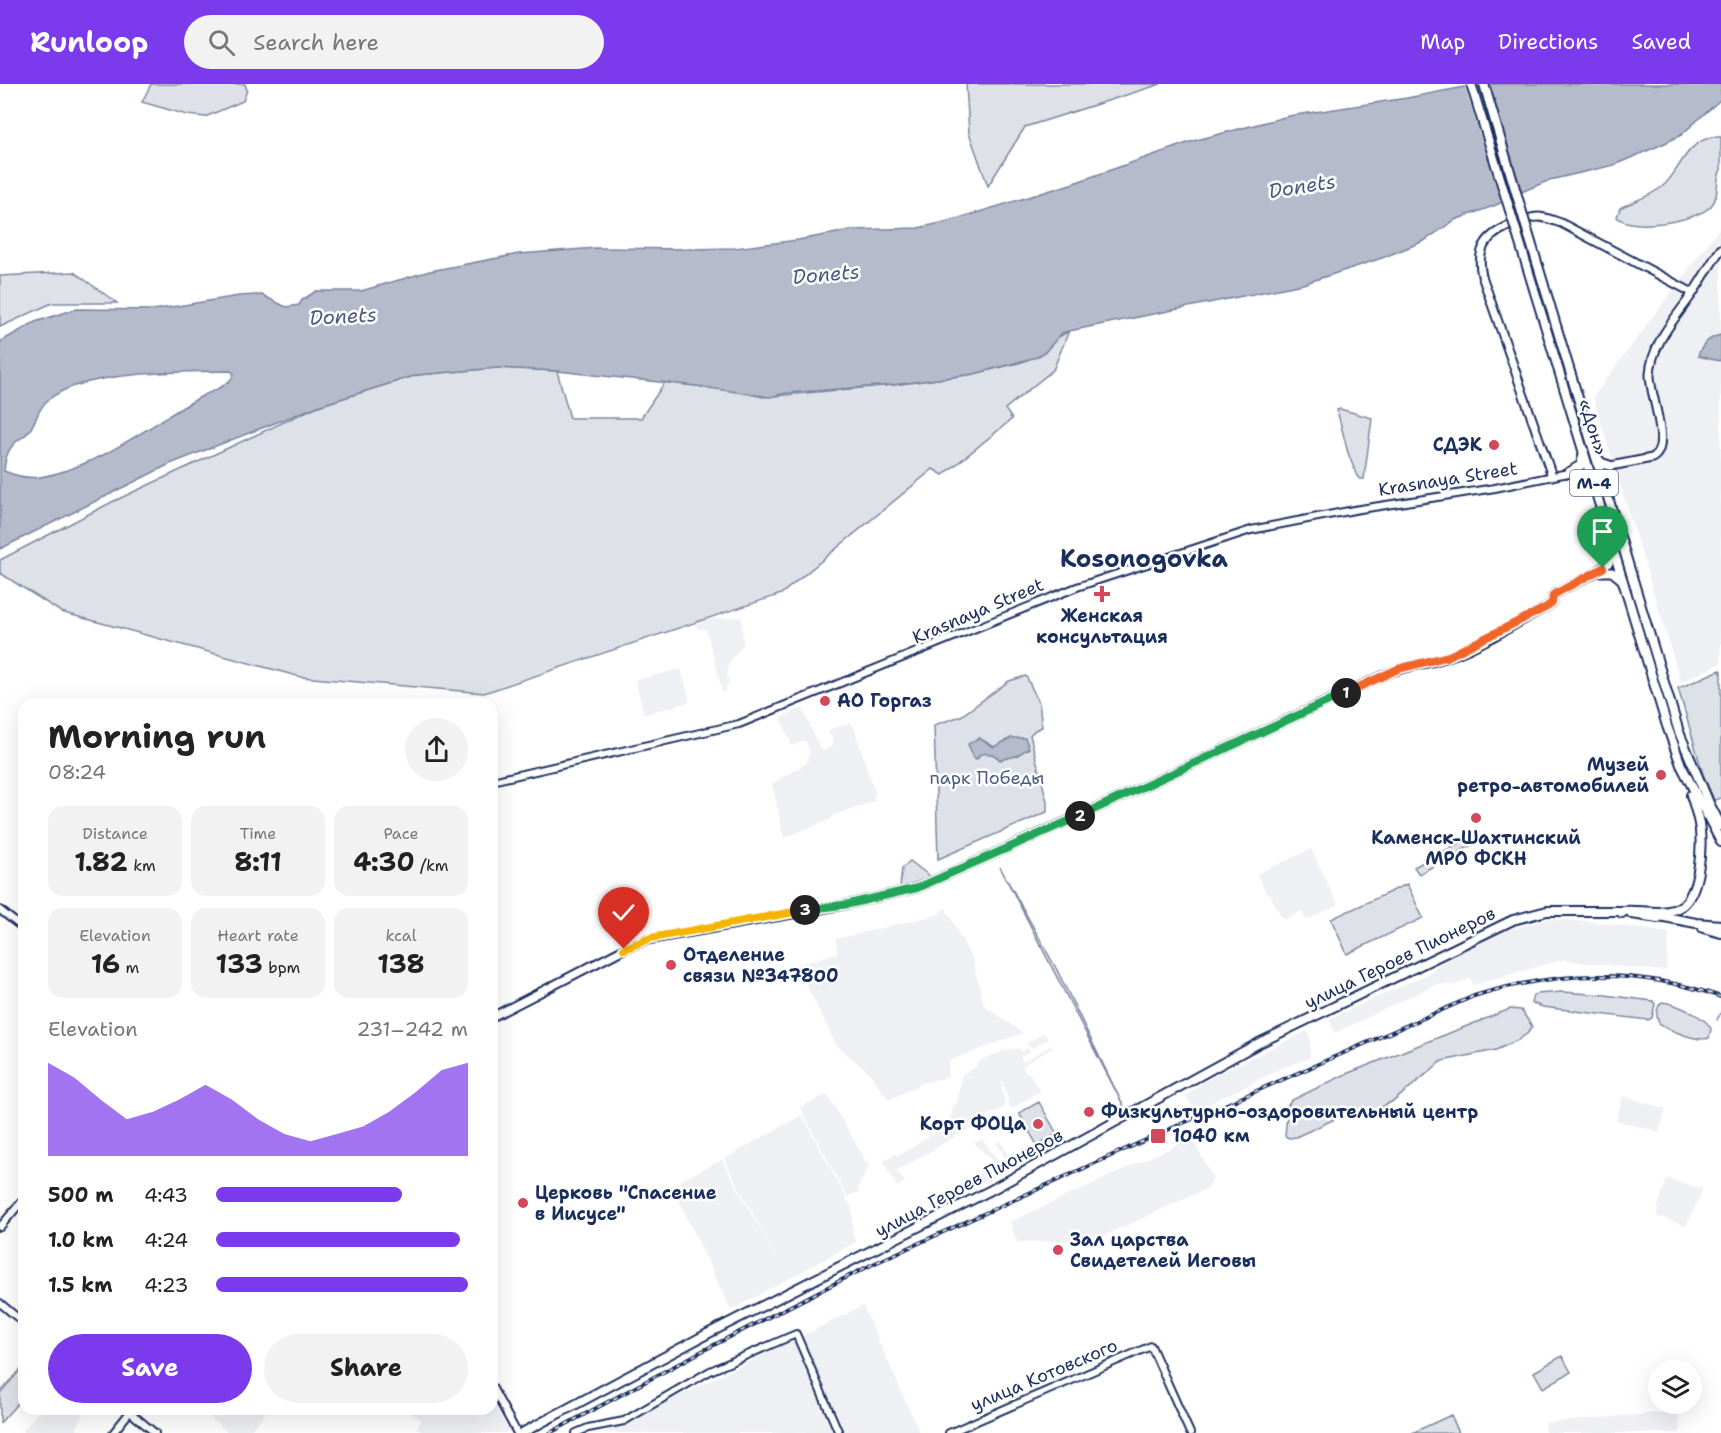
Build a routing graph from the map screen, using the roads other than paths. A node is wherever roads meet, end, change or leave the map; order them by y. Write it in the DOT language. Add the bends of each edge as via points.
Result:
graph roads {
  1 [pos="1471,84"];
  2 [pos="1484,84"];
  3 [pos="1721,249"];
  4 [pos="1693,293"];
  5 [pos="1585,450"];
  6 [pos="1594,455"];
  7 [pos="1611,466"];
  8 [pos="1568,473"];
  9 [pos="1552,476"];
  10 [pos="1598,481"];
  11 [pos="1613,546"];
  12 [pos="1597,572"];
  13 [pos="1625,583"];
  14 [pos="1681,765"];
  15 [pos="498,780"];
  16 [pos="1721,826"];
  17 [pos="1721,842"];
  18 [pos="0,910"];
  19 [pos="1622,912"];
  20 [pos="1670,920"];
  21 [pos="18,924"];
  22 [pos="1721,926"];
  23 [pos="1721,933"];
  24 [pos="498,1014"];
  25 [pos="18,1206"];
  26 [pos="0,1227"];
  27 [pos="0,1303"];
  28 [pos="18,1318"];
  29 [pos="498,1398"];
  30 [pos="126,1415"];
  31 [pos="135,1415"];
  32 [pos="113,1433"];
  33 [pos="155,1433"];
  34 [pos="517,1433"];
  35 [pos="522,1433"];
  36 [pos="576,1433"];
  37 [pos="839,1433"];
  38 [pos="949,1433"];
  39 [pos="1190,1433"];
  1 -- 5 [label="main road, «Дон» / М-4, bridge"];
  2 -- 6 [label="main road, «Дон» / М-4, bridge"];
  3 -- 4 [label="main road"];
  4 -- 7 [label="main road" via="1665,333 1651,366 1650,383 1661,449 1652,458"];
  4 -- 9 [label="main road" via="1548,219 1531,218 1506,227 1485,243 1479,262 1482,276"];
  5 -- 8 [label="main road" via="1581,465"];
  5 -- 10 [label="main road, «Дон» / М-4"];
  6 -- 7 [label="main road"];
  6 -- 10 [label="main road, «Дон» / М-4"];
  7 -- 10 [label="main road"];
  8 -- 9 [label="street, Krasnaya Street"];
  8 -- 10 [label="main road" via="1581,473"];
  9 -- 15 [label="street, Krasnaya Street" via="1251,530 1066,591 740,724"];
  10 -- 11 [label="main road, «Дон» / М-4"];
  10 -- 16 [label="main road, «Дон» / М-4" via="1679,732"];
  11 -- 12 [label="main road" via="1609,563"];
  11 -- 13 [label="main road, «Дон» / М-4"];
  12 -- 13 [label="main road" via="1612,572"];
  12 -- 24 [label="main road" via="1553,597 1545,608 1442,659 1384,675 917,888 647,940"];
  13 -- 14 [label="main road, «Дон» / М-4"];
  14 -- 17 [label="main road, «Дон» / М-4"];
  14 -- 19 [label="main road" via="1700,834 1693,891 1686,903 1672,910"];
  18 -- 21 [label="street"];
  19 -- 20 [label="main road"];
  19 -- 22 [label="main road"];
  19 -- 35 [label="main road, улица Героев Пионеров" via="1534,913 1469,940 1259,1043 992,1190"];
  20 -- 22 [label="main road"];
  20 -- 23 [label="main road"];
  25 -- 26 [label="street"];
  27 -- 28 [label="street"];
  29 -- 34 [label="street"];
  30 -- 32 [label="street"];
  31 -- 33 [label="street"];
  36 -- 37 [label="street" via="624,1421 710,1371 796,1334"];
  38 -- 39 [label="street, улица Котовского" via="1151,1346"];
}
